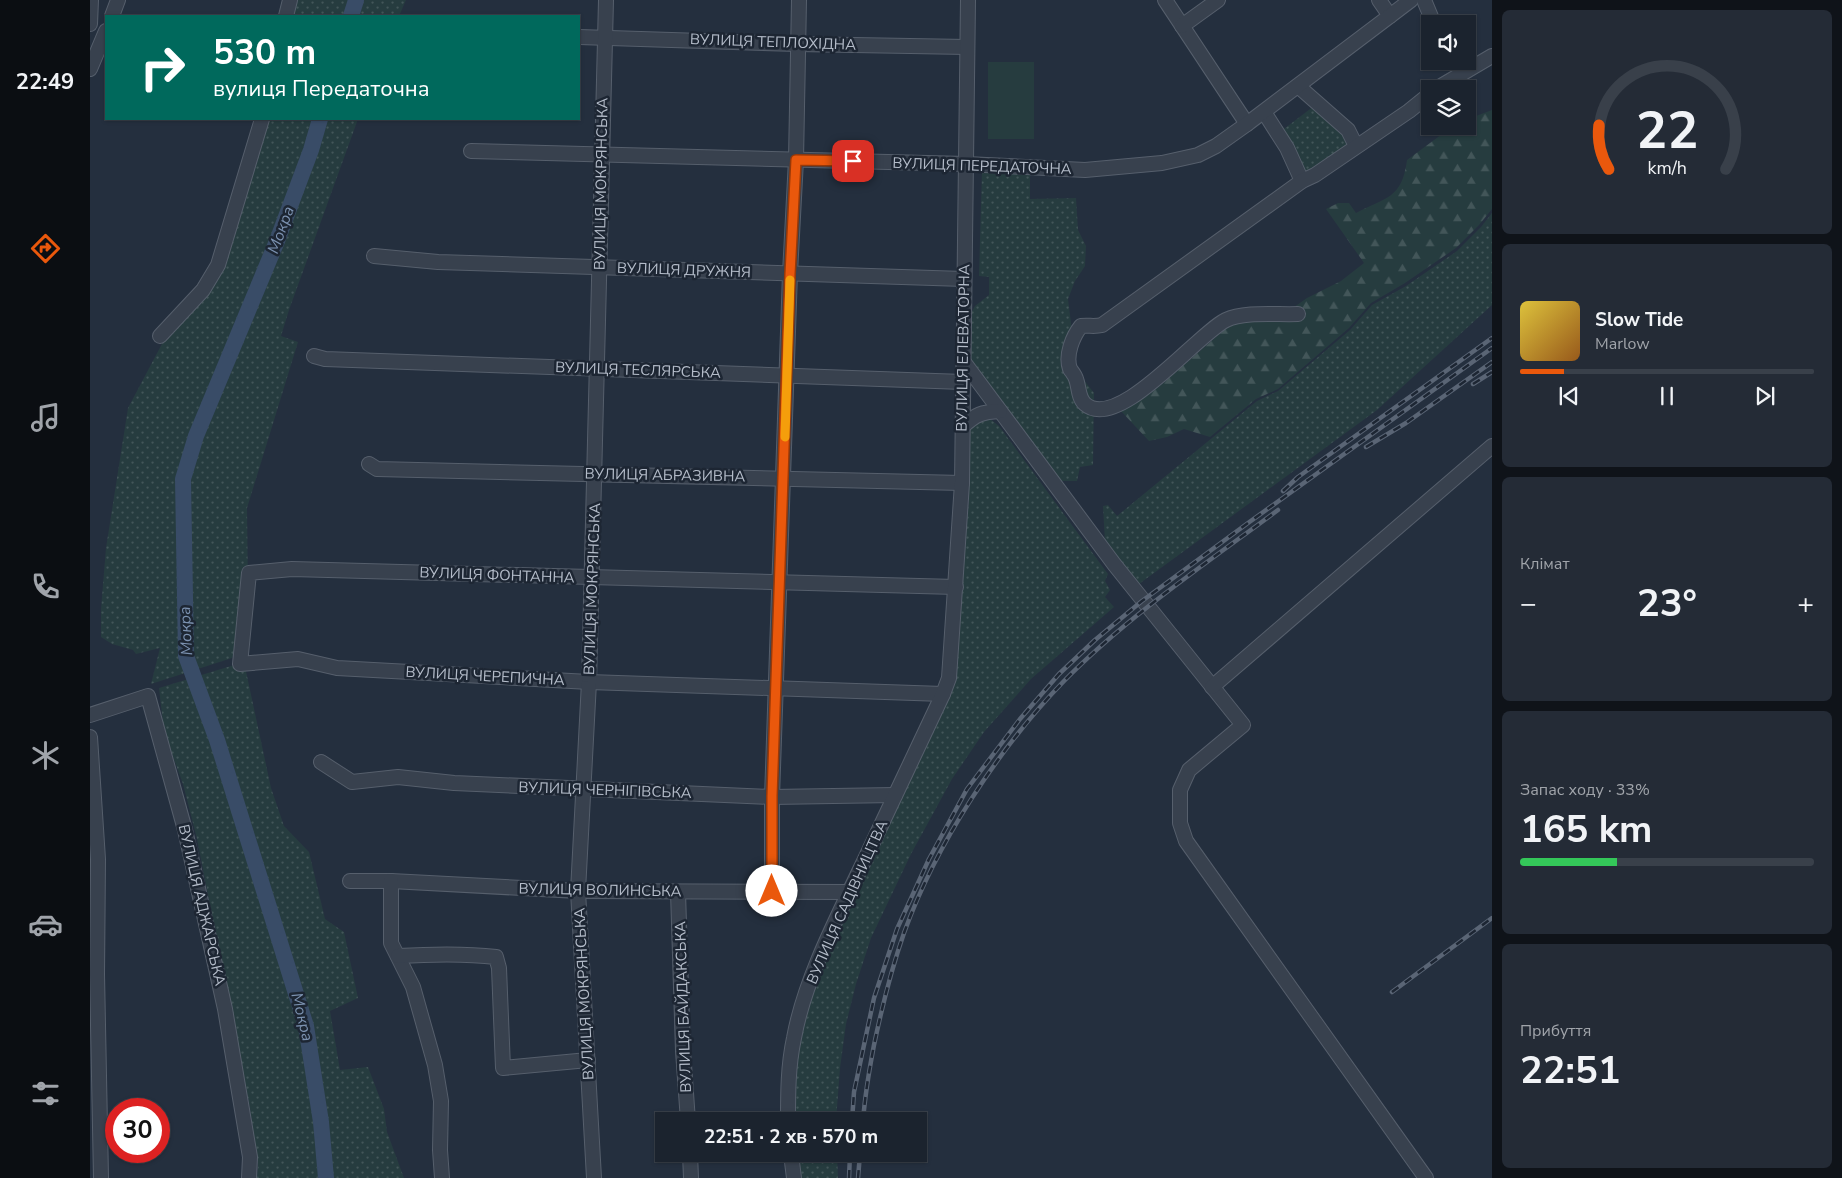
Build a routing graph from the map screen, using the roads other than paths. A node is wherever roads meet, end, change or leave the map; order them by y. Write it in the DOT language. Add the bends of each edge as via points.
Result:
graph roads {
  1 [pos="91,0"];
  2 [pos="118,0"];
  3 [pos="290,0"];
  4 [pos="606,0"];
  5 [pos="799,0"];
  6 [pos="968,0"];
  7 [pos="1165,0"];
  8 [pos="1218,0"];
  9 [pos="1379,0"];
  10 [pos="1411,0"];
  11 [pos="1424,0"];
  12 [pos="112,15"];
  13 [pos="286,15"];
  14 [pos="1430,15"];
  15 [pos="1390,16"];
  16 [pos="90,24"];
  17 [pos="1182,26"];
  18 [pos="105,33"];
  19 [pos="604,36"];
  20 [pos="580,37"];
  21 [pos="797,44"];
  22 [pos="967,47"];
  23 [pos="1492,56"];
  24 [pos="1476,62"];
  25 [pos="90,69"];
  26 [pos="1461,70"];
  27 [pos="1448,80"];
  28 [pos="1298,86"];
  29 [pos="1421,101"];
  30 [pos="1264,112"];
  31 [pos="262,120"];
  32 [pos="1247,124"];
  33 [pos="1356,146"];
  34 [pos="471,151"];
  35 [pos="601,156"];
  36 [pos="796,160"];
  37 [pos="966,164"];
  38 [pos="1302,181"];
  39 [pos="374,256"];
  40 [pos="600,268"];
  41 [pos="790,274"];
  42 [pos="964,279"];
  43 [pos="1298,314"];
  44 [pos="160,336"];
  45 [pos="314,356"];
  46 [pos="963,361"];
  47 [pos="596,370"];
  48 [pos="787,375"];
  49 [pos="963,382"];
  50 [pos="1000,411"];
  51 [pos="962,427"];
  52 [pos="1492,446"];
  53 [pos="369,464"];
  54 [pos="595,474"];
  55 [pos="784,478"];
  56 [pos="962,483"];
  57 [pos="249,573"];
  58 [pos="592,577"];
  59 [pos="780,582"];
  60 [pos="956,587"];
  61 [pos="589,682"];
  62 [pos="1212,687"];
  63 [pos="777,688"];
  64 [pos="943,694"];
  65 [pos="90,715"];
  66 [pos="90,737"];
  67 [pos="320,762"];
  68 [pos="584,789"];
  69 [pos="895,795"];
  70 [pos="772,796"];
  71 [pos="391,881"];
  72 [pos="350,882"];
  73 [pos="578,891"];
  74 [pos="772,891"];
  75 [pos="678,892"];
  76 [pos="850,892"];
  77 [pos="398,956"];
  78 [pos="588,1060"];
  79 [pos="687,1112"];
  80 [pos="788,1112"];
  81 [pos="690,1162"];
  82 [pos="792,1162"];
  83 [pos="101,1178"];
  84 [pos="248,1178"];
  85 [pos="442,1178"];
  86 [pos="594,1178"];
  87 [pos="691,1178"];
  88 [pos="794,1178"];
  89 [pos="1426,1178"];
  1 -- 16 [label="street"];
  2 -- 12 [label="street"];
  3 -- 13 [label="street"];
  4 -- 19 [label="street, ВУЛИЦЯ МОКРЯНСЬКА"];
  5 -- 21 [label="street"];
  6 -- 22 [label="street, ВУЛИЦЯ ЕЛЕВАТОРНА"];
  7 -- 17 [label="street"];
  8 -- 17 [label="street"];
  9 -- 15 [label="street"];
  10 -- 15 [label="street, ВУЛИЦЯ ПЕРЕДАТОЧНА"];
  11 -- 14 [label="street"];
  15 -- 28 [label="street, ВУЛИЦЯ ПЕРЕДАТОЧНА"];
  17 -- 32 [label="street"];
  18 -- 25 [label="street"];
  19 -- 20 [label="street, ВУЛИЦЯ ТЕПЛОХІДНА"];
  19 -- 21 [label="street, ВУЛИЦЯ ТЕПЛОХІДНА"];
  19 -- 35 [label="street, ВУЛИЦЯ МОКРЯНСЬКА"];
  21 -- 22 [label="street, ВУЛИЦЯ ТЕПЛОХІДНА"];
  21 -- 36 [label="street"];
  22 -- 37 [label="street, ВУЛИЦЯ ЕЛЕВАТОРНА"];
  23 -- 24 [label="street"];
  26 -- 27 [label="street"];
  28 -- 30 [label="street, ВУЛИЦЯ ПЕРЕДАТОЧНА"];
  28 -- 33 [label="street" via="1348,130"];
  29 -- 33 [label="street"];
  30 -- 32 [label="street, ВУЛИЦЯ ПЕРЕДАТОЧНА"];
  30 -- 38 [label="street" via="1287,148"];
  31 -- 44 [label="street" via="218,265 203,290"];
  32 -- 37 [label="street, ВУЛИЦЯ ПЕРЕДАТОЧНА" via="1198,155 1162,163 1085,170"];
  33 -- 38 [label="street"];
  34 -- 35 [label="street, ВУЛИЦЯ ПЕРЕДАТОЧНА"];
  35 -- 36 [label="street, ВУЛИЦЯ ПЕРЕДАТОЧНА"];
  35 -- 40 [label="street, ВУЛИЦЯ МОКРЯНСЬКА"];
  36 -- 37 [label="street, ВУЛИЦЯ ПЕРЕДАТОЧНА"];
  36 -- 41 [label="street"];
  37 -- 42 [label="street, ВУЛИЦЯ ЕЛЕВАТОРНА"];
  38 -- 43 [label="street" via="1102,325 1081,326 1070,348 1069,367 1085,404 1096,409 1108,407 1146,388 1226,320 1241,316"];
  39 -- 40 [label="street, ВУЛИЦЯ ДРУЖНЯ" via="438,262"];
  40 -- 41 [label="street, ВУЛИЦЯ ДРУЖНЯ"];
  40 -- 47 [label="street, ВУЛИЦЯ МОКРЯНСЬКА"];
  41 -- 42 [label="street, ВУЛИЦЯ ДРУЖНЯ"];
  41 -- 48 [label="street"];
  42 -- 46 [label="street, ВУЛИЦЯ ЕЛЕВАТОРНА"];
  45 -- 47 [label="street, ВУЛИЦЯ ТЕСЛЯРСЬКА"];
  46 -- 49 [label="street, ВУЛИЦЯ ЕЛЕВАТОРНА"];
  46 -- 50 [label="street"];
  47 -- 48 [label="street, ВУЛИЦЯ ТЕСЛЯРСЬКА"];
  47 -- 54 [label="street, ВУЛИЦЯ МОКРЯНСЬКА"];
  48 -- 49 [label="street, ВУЛИЦЯ ТЕСЛЯРСЬКА"];
  48 -- 55 [label="street"];
  49 -- 51 [label="street, ВУЛИЦЯ ЕЛЕВАТОРНА"];
  50 -- 51 [label="street" via="982,412"];
  50 -- 62 [label="street" via="1132,587"];
  51 -- 56 [label="street, ВУЛИЦЯ ЕЛЕВАТОРНА"];
  52 -- 62 [label="street"];
  53 -- 54 [label="street, ВУЛИЦЯ АБРАЗИВНА" via="377,469"];
  54 -- 55 [label="street, ВУЛИЦЯ АБРАЗИВНА"];
  54 -- 58 [label="street, ВУЛИЦЯ МОКРЯНСЬКА"];
  55 -- 56 [label="street, ВУЛИЦЯ АБРАЗИВНА"];
  55 -- 59 [label="street"];
  56 -- 60 [label="street, ВУЛИЦЯ ЕЛЕВАТОРНА"];
  57 -- 58 [label="street, ВУЛИЦЯ ФОНТАННА" via="292,569"];
  57 -- 61 [label="street, ВУЛИЦЯ ЧЕРЕПИЧНА" via="240,664 298,659 337,668"];
  58 -- 59 [label="street, ВУЛИЦЯ ФОНТАННА"];
  58 -- 61 [label="street, ВУЛИЦЯ МОКРЯНСЬКА"];
  59 -- 60 [label="street, ВУЛИЦЯ ФОНТАННА"];
  59 -- 63 [label="street"];
  60 -- 64 [label="street, ВУЛИЦЯ ЕЛЕВАТОРНА" via="949,678"];
  61 -- 63 [label="street, ВУЛИЦЯ ЧЕРЕПИЧНА"];
  61 -- 68 [label="street, ВУЛИЦЯ МОКРЯНСЬКА"];
  62 -- 89 [label="street" via="1243,725 1189,770 1180,790 1180,823 1186,841"];
  63 -- 64 [label="street, ВУЛИЦЯ ЧЕРЕПИЧНА"];
  63 -- 70 [label="street"];
  64 -- 69 [label="street, ВУЛИЦЯ САДІВНИЦТВА"];
  65 -- 84 [label="street, ВУЛИЦЯ АДЖАРСЬКА" via="148,696 185,830 225,1009 250,1157"];
  66 -- 83 [label="street" via="98,859"];
  67 -- 68 [label="street, ВУЛИЦЯ ЧЕРНІГІВСЬКА" via="352,782 398,777"];
  68 -- 70 [label="street, ВУЛИЦЯ ЧЕРНІГІВСЬКА"];
  68 -- 73 [label="street, ВУЛИЦЯ МОКРЯНСЬКА"];
  69 -- 70 [label="street, ВУЛИЦЯ ЧЕРНІГІВСЬКА"];
  69 -- 76 [label="street, ВУЛИЦЯ САДІВНИЦТВА"];
  70 -- 74 [label="street"];
  71 -- 72 [label="street, ВУЛИЦЯ ВОЛИНСЬКА"];
  71 -- 73 [label="street, ВУЛИЦЯ ВОЛИНСЬКА"];
  71 -- 77 [label="street" via="391,943"];
  73 -- 75 [label="street, ВУЛИЦЯ ВОЛИНСЬКА"];
  73 -- 78 [label="street, ВУЛИЦЯ МОКРЯНСЬКА"];
  74 -- 75 [label="street, ВУЛИЦЯ ВОЛИНСЬКА"];
  74 -- 76 [label="street, ВУЛИЦЯ ВОЛИНСЬКА"];
  75 -- 79 [label="street, ВУЛИЦЯ БАЙДАКСЬКА"];
  76 -- 80 [label="street, ВУЛИЦЯ САДІВНИЦТВА" via="817,965 801,1011 788,1078"];
  77 -- 78 [label="street" via="496,957 503,1068"];
  77 -- 85 [label="street" via="413,987 435,1065 441,1101"];
  78 -- 86 [label="street, ВУЛИЦЯ МОКРЯНСЬКА"];
  81 -- 87 [label="street"];
  82 -- 88 [label="street"];
}
